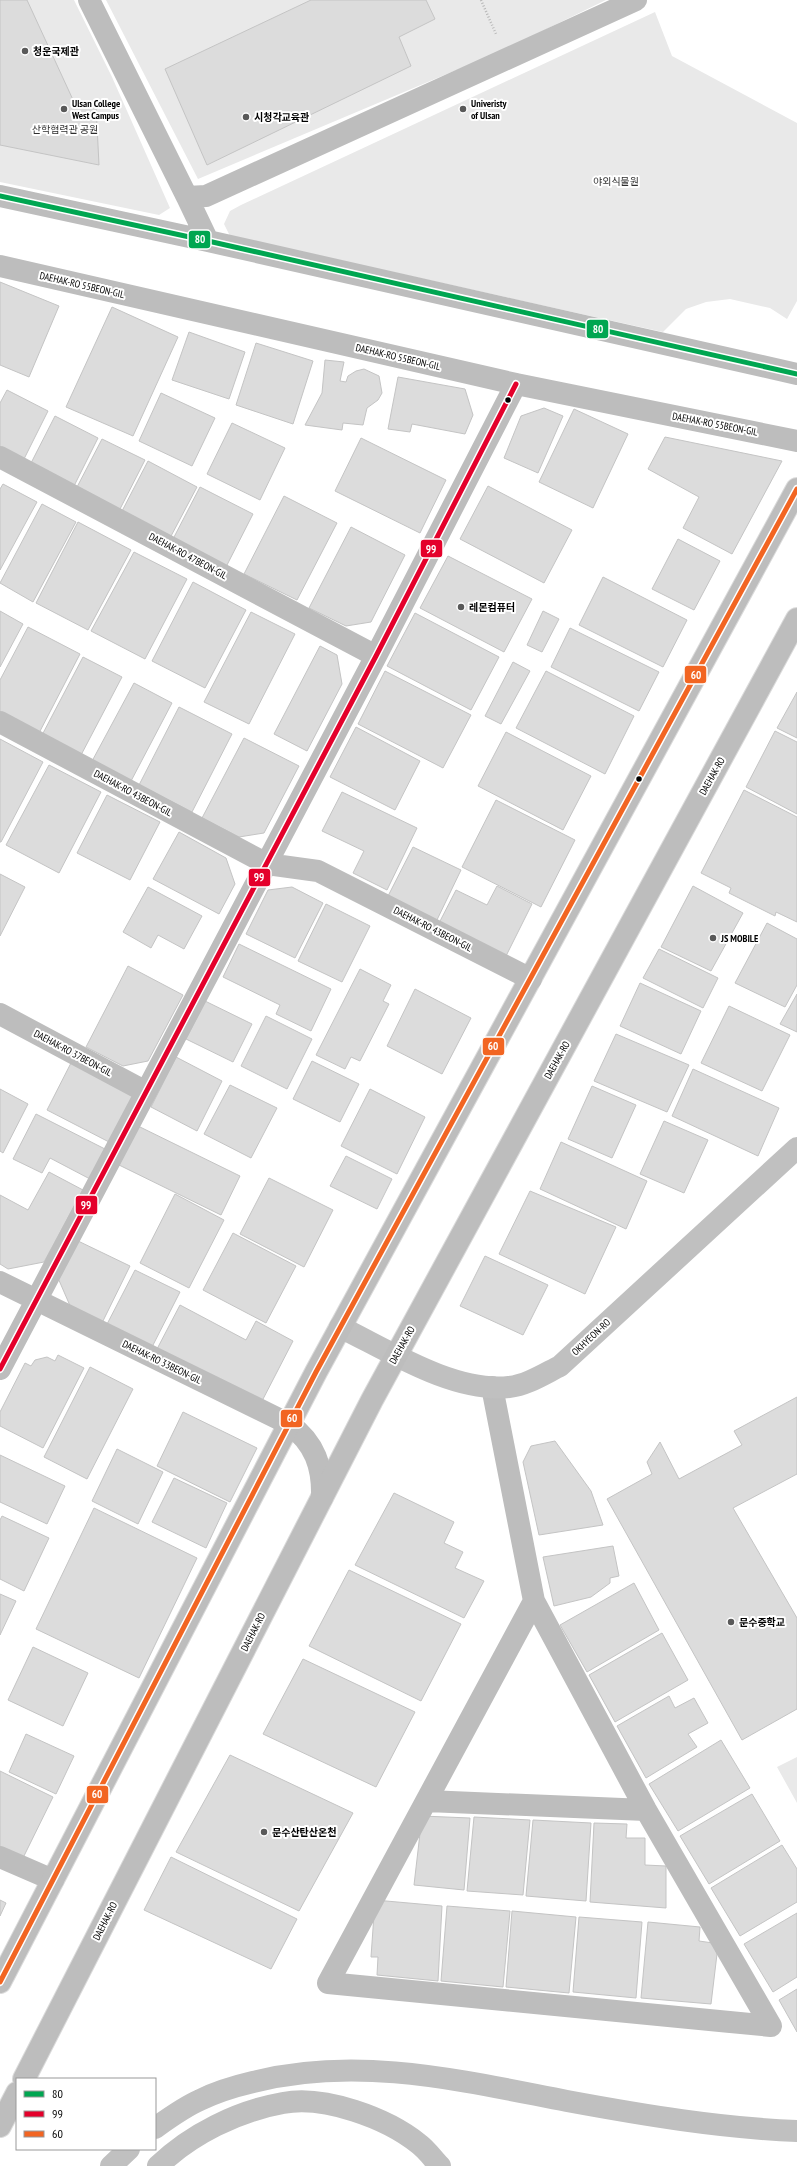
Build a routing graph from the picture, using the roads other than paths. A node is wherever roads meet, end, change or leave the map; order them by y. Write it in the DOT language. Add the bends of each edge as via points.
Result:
graph roads {
  1 [pos="89,0"];
  2 [pos="636,0"];
  3 [pos="0,196"];
  4 [pos="187,197"];
  5 [pos="208,240"];
  6 [pos="0,266"];
  7 [pos="797,374"];
  8 [pos="516,384"];
  9 [pos="797,441"];
  10 [pos="0,457"];
  11 [pos="797,489"];
  12 [pos="797,619"];
  13 [pos="792,641"];
  14 [pos="376,656"];
  15 [pos="0,722"];
  16 [pos="267,864"];
  17 [pos="530,978"];
  18 [pos="0,1014"];
  19 [pos="146,1092"];
  20 [pos="797,1148"];
  21 [pos="0,1282"];
  22 [pos="36,1300"];
  23 [pos="340,1327"];
  24 [pos="396,1355"];
  25 [pos="0,1369"];
  26 [pos="492,1387"];
  27 [pos="289,1424"];
  28 [pos="322,1498"];
  29 [pos="534,1601"];
  30 [pos="427,1801"];
  31 [pos="646,1810"];
  32 [pos="0,1857"];
  33 [pos="53,1880"];
  34 [pos="0,1982"];
  35 [pos="25,2078"];
  36 [pos="16,2095"];
  37 [pos="0,2126"];
  38 [pos="156,2127"];
  39 [pos="797,2131"];
  40 [pos="128,2150"];
  41 [pos="111,2166"];
  42 [pos="158,2166"];
  43 [pos="440,2166"];
  1 -- 4 [label="street"];
  2 -- 4 [label="street" via="206,196"];
  3 -- 5 [label="street"];
  4 -- 5 [label="street"];
  5 -- 7 [label="street"];
  6 -- 8 [label="street, DAEHAK-RO 55BEON-GIL"];
  8 -- 9 [label="street, DAEHAK-RO 55BEON-GIL"];
  8 -- 14 [label="street"];
  10 -- 14 [label="street, DAEHAK-RO 47BEON-GIL"];
  11 -- 17 [label="street"];
  12 -- 13 [label="street, DAEHAK-RO"];
  13 -- 24 [label="street, DAEHAK-RO"];
  14 -- 16 [label="street"];
  15 -- 16 [label="street, DAEHAK-RO 43BEON-GIL"];
  16 -- 17 [label="street, DAEHAK-RO 43BEON-GIL" via="318,871"];
  16 -- 19 [label="street"];
  17 -- 23 [label="street"];
  18 -- 19 [label="street, DAEHAK-RO 37BEON-GIL"];
  19 -- 22 [label="street"];
  20 -- 26 [label="main road, OKHYEON-RO" via="560,1366 526,1383"];
  21 -- 22 [label="street, DAEHAK-RO 33BEON-GIL"];
  22 -- 25 [label="street"];
  22 -- 27 [label="street, DAEHAK-RO 33BEON-GIL"];
  23 -- 24 [label="main road, OKHYEON-RO"];
  23 -- 27 [label="street"];
  24 -- 26 [label="main road, OKHYEON-RO" via="445,1379"];
  24 -- 28 [label="street, DAEHAK-RO"];
  26 -- 29 [label="street"];
  27 -- 28 [label="street, DAEHAK-RO 33BEON-GIL" via="302,1434 315,1454 321,1473"];
  27 -- 33 [label="street"];
  28 -- 35 [label="street, DAEHAK-RO"];
  29 -- 30 [label="street"];
  29 -- 31 [label="street"];
  30 -- 31 [label="street"];
  30 -- 31 [label="street" via="328,1983 771,2026"];
  32 -- 33 [label="street"];
  33 -- 34 [label="street"];
  36 -- 37 [label="street"];
  38 -- 39 [label="main road" via="200,2099 240,2085 308,2071 354,2069 447,2078 700,2123"];
  40 -- 41 [label="main road"];
  42 -- 43 [label="main road" via="168,2156 208,2129 249,2111 284,2102 320,2103 364,2114 390,2125 420,2144"];
}
